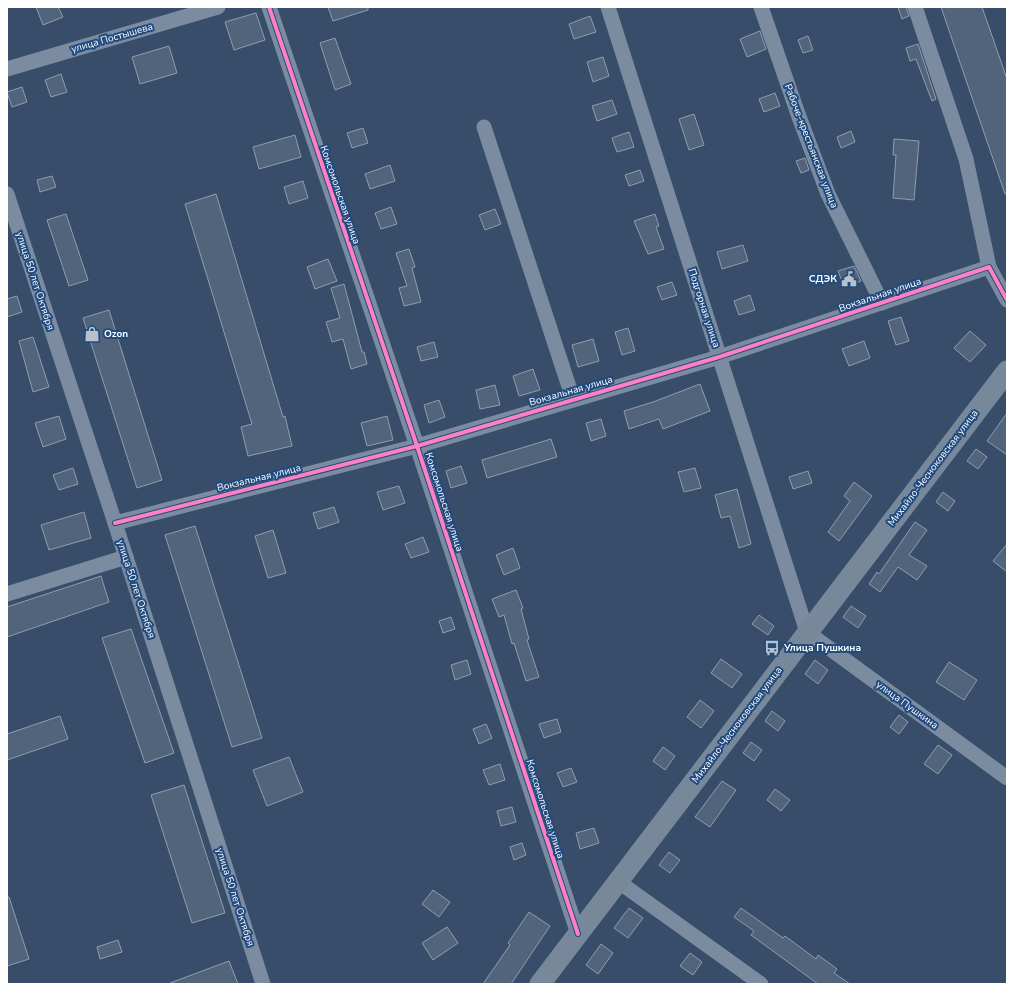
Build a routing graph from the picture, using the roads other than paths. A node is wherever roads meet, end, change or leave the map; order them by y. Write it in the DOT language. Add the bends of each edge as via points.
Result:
graph roads {
  1 [pos="218,7"];
  2 [pos="269,7"];
  3 [pos="608,7"];
  4 [pos="761,7"];
  5 [pos="915,7"];
  6 [pos="7,69"];
  7 [pos="484,127"];
  8 [pos="7,194"];
  9 [pos="989,267"];
  10 [pos="1007,300"];
  11 [pos="882,303"];
  12 [pos="719,357"];
  13 [pos="1005,377"];
  14 [pos="573,399"];
  15 [pos="417,446"];
  16 [pos="115,523"];
  17 [pos="126,557"];
  18 [pos="7,594"];
  19 [pos="807,632"];
  20 [pos="1007,778"];
  21 [pos="618,882"];
  22 [pos="578,934"];
  23 [pos="262,984"];
  24 [pos="540,984"];
  25 [pos="761,984"];
  1 -- 6 [label="street, улица Постышева"];
  2 -- 15 [label="street, Комсомольская улица"];
  3 -- 12 [label="street, Подгорная улица"];
  4 -- 11 [label="street, Рабоче-крестьянская улица" via="828,194"];
  5 -- 9 [label="street" via="966,159"];
  7 -- 14 [label="street, Вокзальная улица"];
  8 -- 16 [label="street, улица 50 лет Октября"];
  9 -- 10 [label="street"];
  9 -- 11 [label="street, Вокзальная улица"];
  11 -- 12 [label="street, Вокзальная улица"];
  12 -- 14 [label="street, Вокзальная улица"];
  12 -- 19 [label="street, Подгорная улица"];
  13 -- 19 [label="main road, Михайло-Чесноковская улица"];
  14 -- 15 [label="street, Вокзальная улица"];
  15 -- 16 [label="street, Вокзальная улица"];
  15 -- 22 [label="street, Комсомольская улица"];
  16 -- 17 [label="street, улица 50 лет Октября"];
  17 -- 18 [label="street"];
  17 -- 23 [label="street, улица 50 лет Октября"];
  19 -- 20 [label="street, улица Пушкина"];
  19 -- 21 [label="main road, Михайло-Чесноковская улица"];
  21 -- 22 [label="main road, Михайло-Чесноковская улица"];
  21 -- 25 [label="street"];
  22 -- 24 [label="main road, Михайло-Чесноковская улица"];
}
